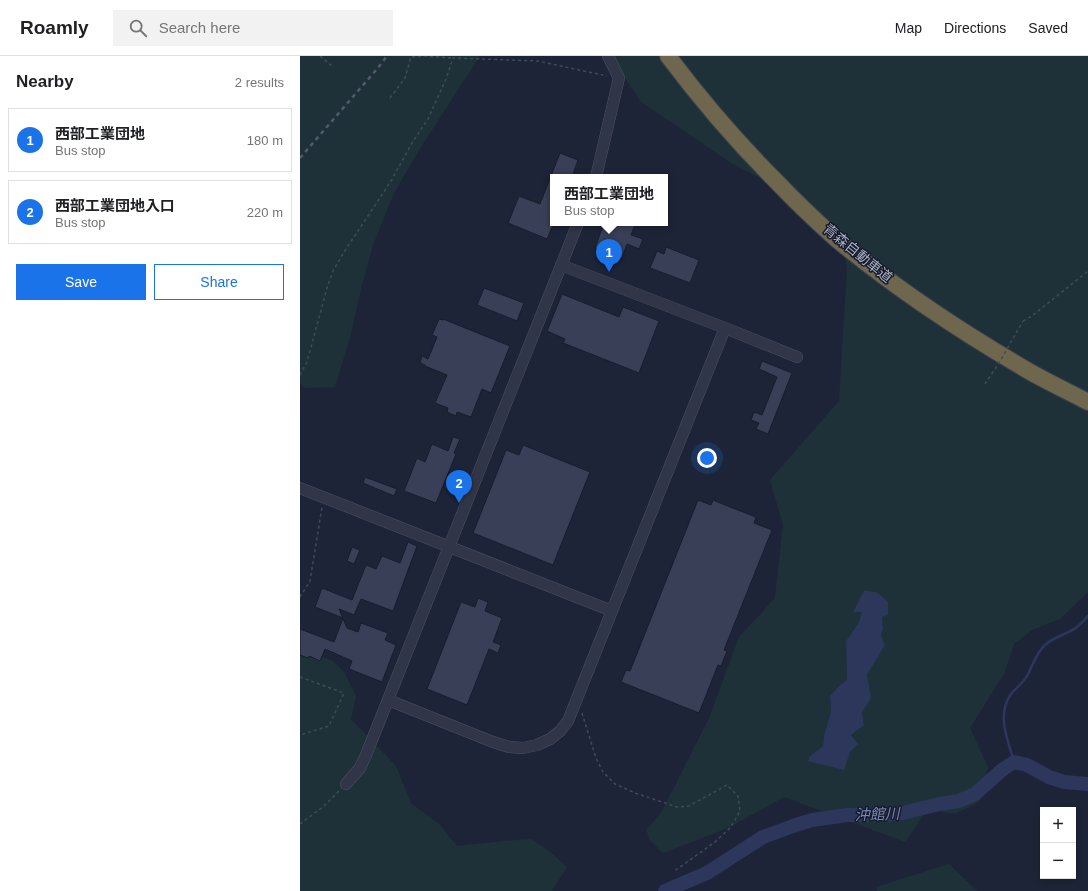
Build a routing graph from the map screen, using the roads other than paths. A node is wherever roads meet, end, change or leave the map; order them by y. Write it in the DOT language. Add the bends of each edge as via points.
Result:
graph roads {
  1 [pos="608,56"];
  2 [pos="668,56"];
  3 [pos="597,174"];
  4 [pos="577,226"];
  5 [pos="561,265"];
  6 [pos="725,328"];
  7 [pos="797,357"];
  8 [pos="1088,402"];
  9 [pos="300,488"];
  10 [pos="449,547"];
  11 [pos="612,611"];
  12 [pos="388,700"];
  13 [pos="346,784"];
  1 -- 3 [label="street" via="619,78"];
  2 -- 8 [label="highway, 青森自動車道" via="744,149 835,237 923,304 970,335"];
  4 -- 5 [label="street"];
  5 -- 6 [label="street"];
  5 -- 10 [label="street"];
  6 -- 7 [label="street"];
  6 -- 11 [label="street"];
  9 -- 10 [label="street"];
  10 -- 11 [label="street"];
  10 -- 12 [label="street"];
  11 -- 12 [label="street" via="568,720 560,731 537,745 509,747"];
  12 -- 13 [label="street" via="360,768"];
}
